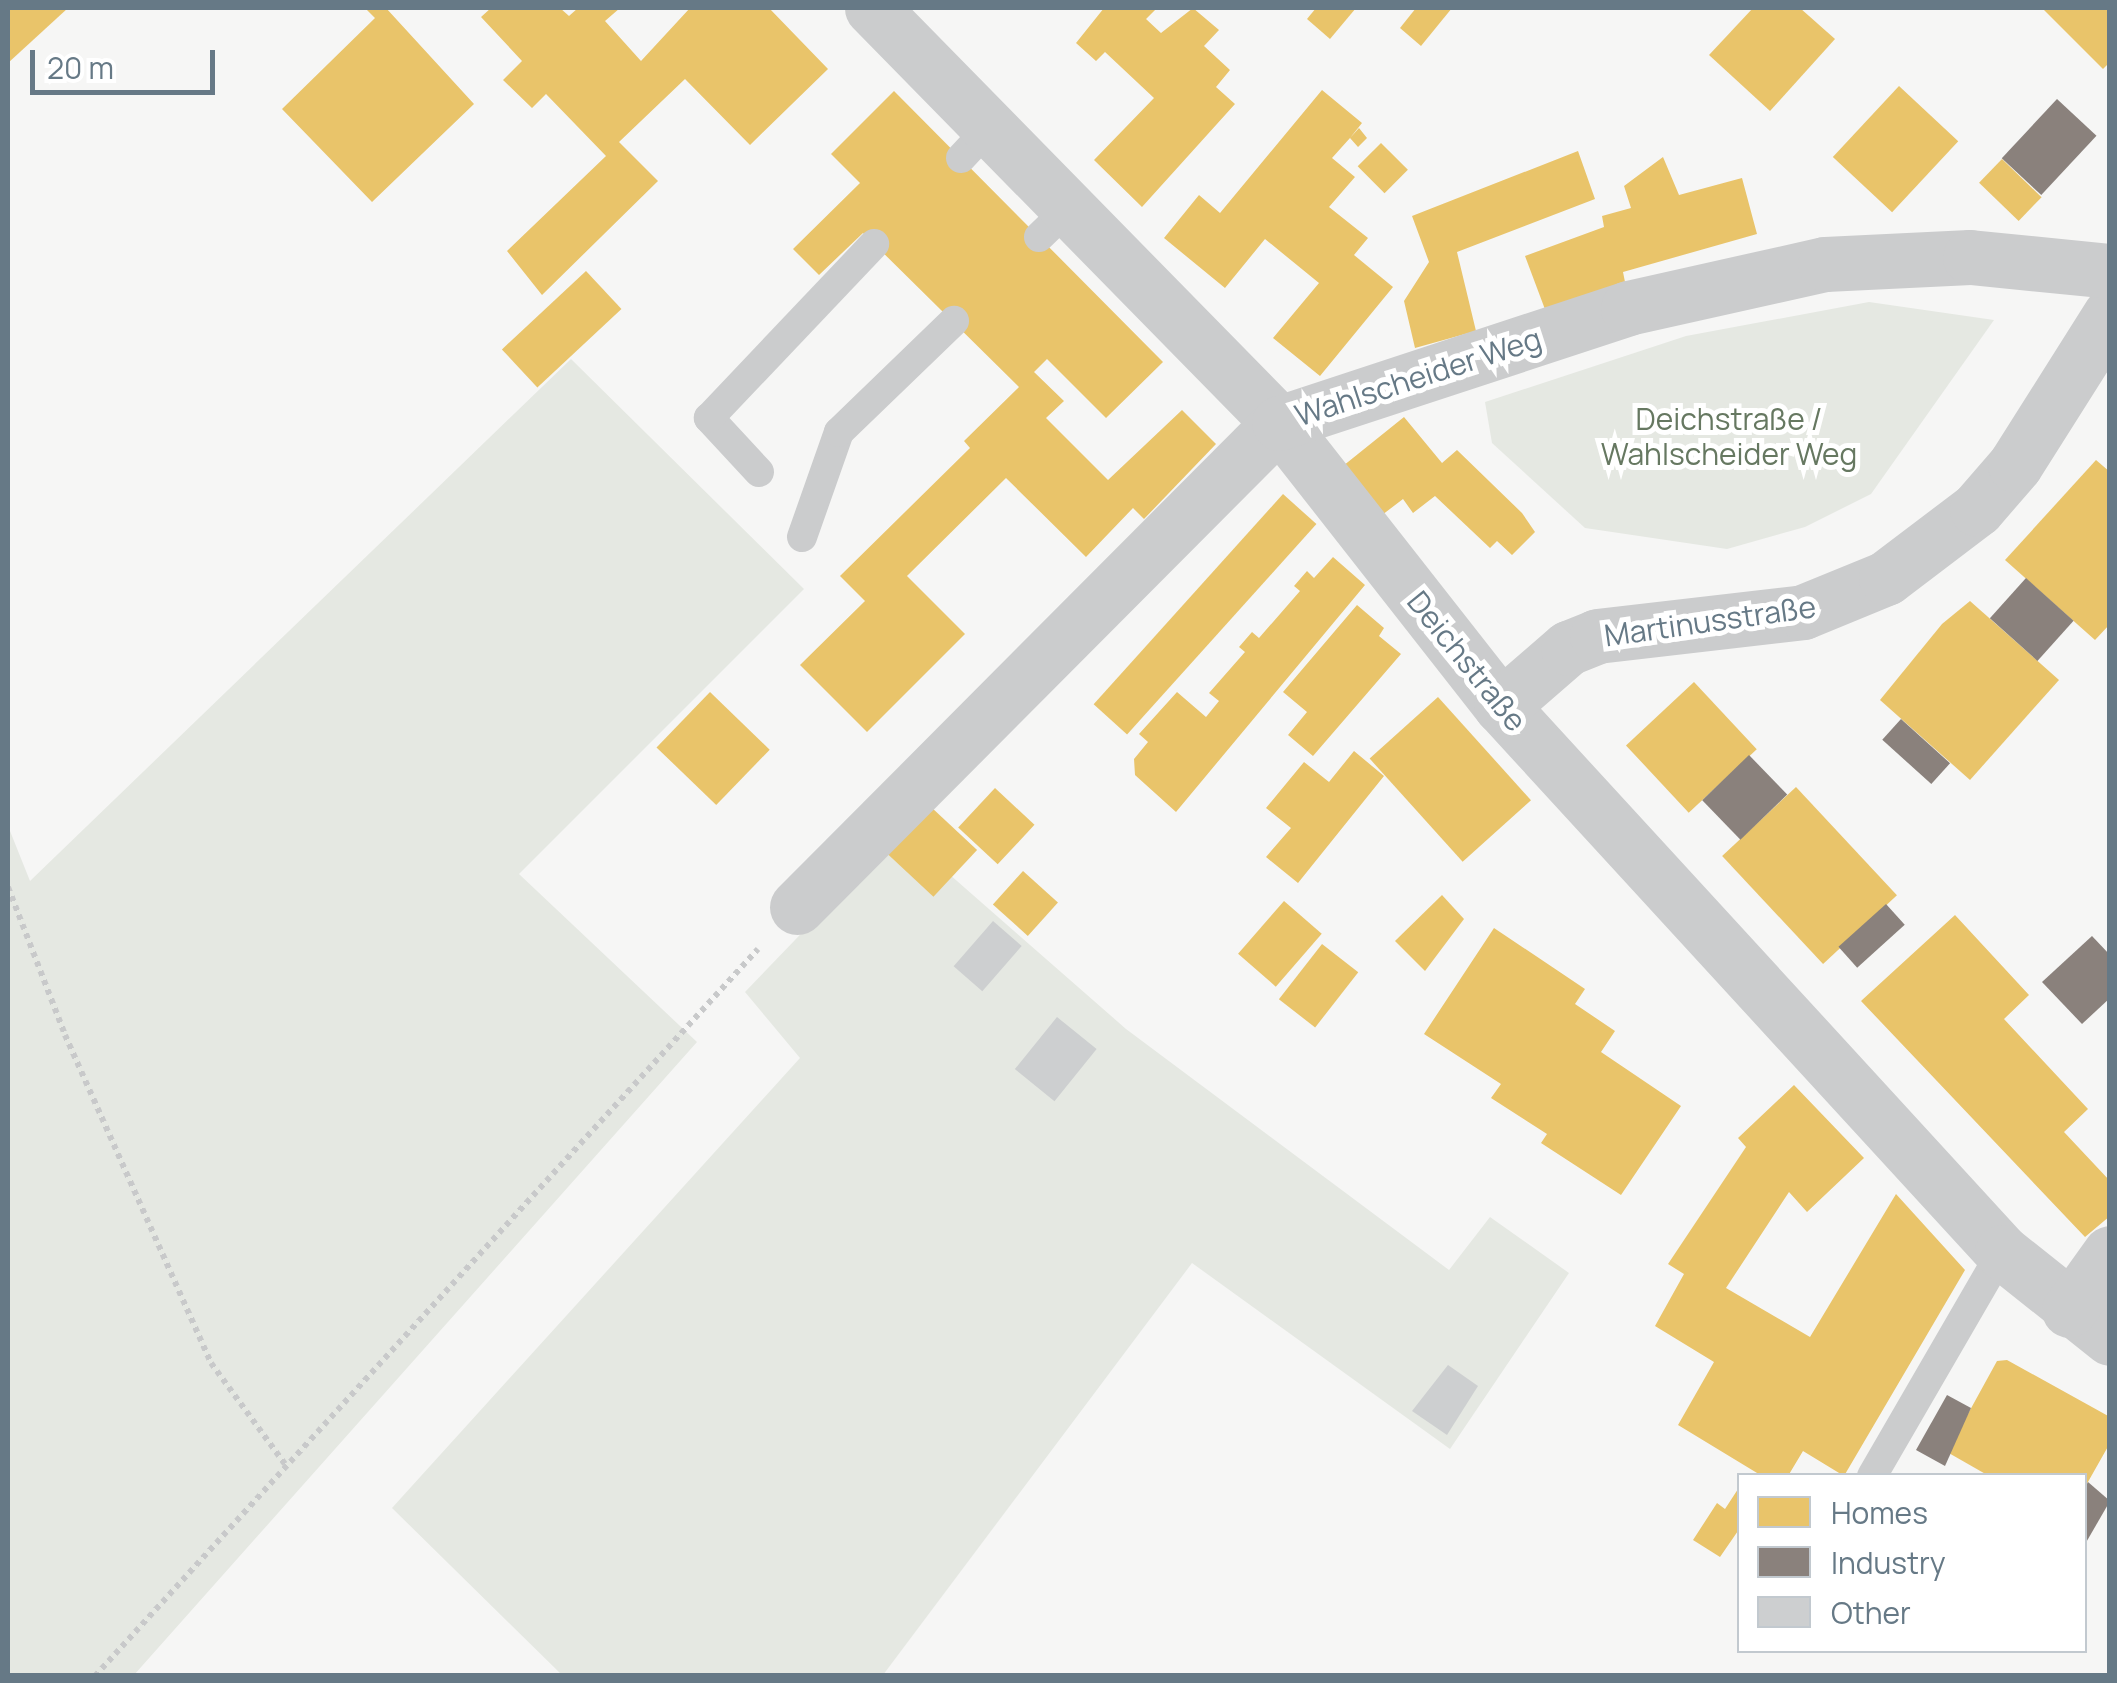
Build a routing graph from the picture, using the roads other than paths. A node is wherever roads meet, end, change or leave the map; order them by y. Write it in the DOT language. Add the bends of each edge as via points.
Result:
graph roads {
  1 [pos="872,8"];
  2 [pos="874,244"];
  3 [pos="2110,271"];
  4 [pos="2110,314"];
  5 [pos="954,321"];
  6 [pos="1279,423"];
  7 [pos="759,472"];
  8 [pos="802,537"];
  9 [pos="1501,706"];
  10 [pos="797,906"];
  11 [pos="2002,1252"];
  12 [pos="2110,1254"];
  13 [pos="2089,1324"];
  14 [pos="1874,1473"];
  1 -- 6 [label="street, Deichstraße" via="976,143 1054,223"];
  2 -- 7 [label="lane" via="708,418"];
  3 -- 6 [label="street, Wahlscheider Weg" via="1970,258 1825,264 1628,308"];
  4 -- 9 [label="street, Martinusstraße" via="2015,465 1977,508 1886,578 1804,612 1597,636 1568,648"];
  5 -- 8 [label="lane" via="839,432"];
  6 -- 9 [label="street, Deichstraße"];
  6 -- 10 [label="street, Wahlscheider Weg"];
  9 -- 11 [label="street, Deichstraße"];
  11 -- 13 [label="street, Deichstraße"];
  11 -- 14 [label="lane"];
  12 -- 13 [label="street, Deichstraße"];
}
